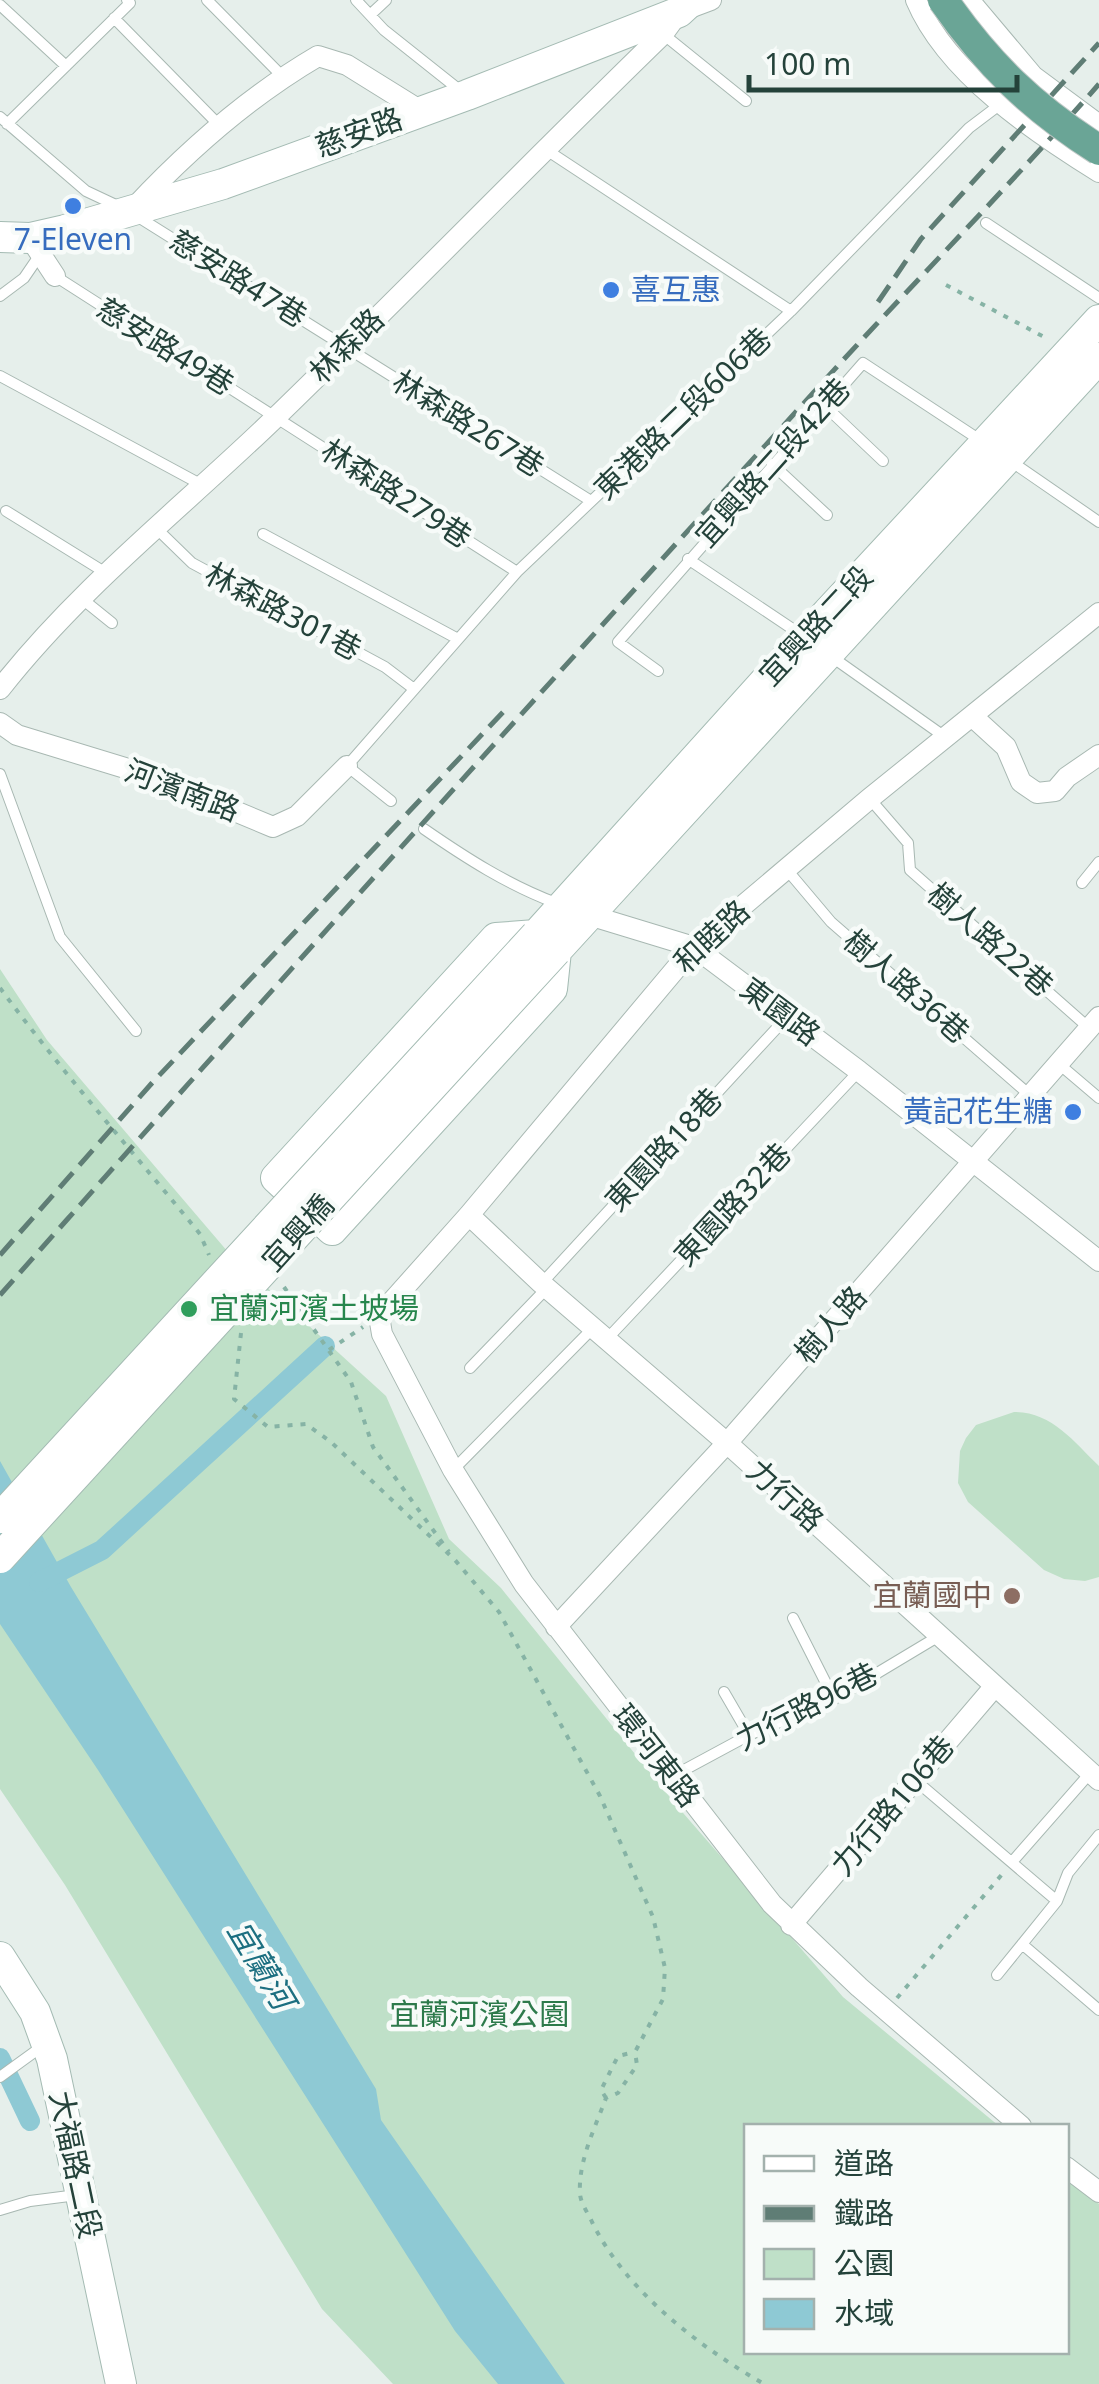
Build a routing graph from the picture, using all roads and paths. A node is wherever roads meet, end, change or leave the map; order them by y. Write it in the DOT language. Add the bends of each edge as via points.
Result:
graph roads {
  1 [pos="127,0"];
  2 [pos="207,0"];
  3 [pos="356,0"];
  4 [pos="386,0"];
  5 [pos="711,0"];
  6 [pos="916,0"];
  7 [pos="942,0"];
  8 [pos="969,0"];
  9 [pos="0,5"];
  10 [pos="370,14"];
  11 [pos="678,16"];
  12 [pos="114,18"];
  13 [pos="66,66"];
  14 [pos="1034,76"];
  15 [pos="282,77"];
  16 [pos="467,95"];
  17 [pos="746,101"];
  18 [pos="1002,104"];
  19 [pos="420,111"];
  20 [pos="3,120"];
  21 [pos="1099,125"];
  22 [pos="220,126"];
  23 [pos="545,150"];
  24 [pos="1099,150"];
  25 [pos="1099,172"];
  26 [pos="130,212"];
  27 [pos="986,224"];
  28 [pos="23,244"];
  29 [pos="55,276"];
  30 [pos="946,285"];
  31 [pos="0,296"];
  32 [pos="1099,298"];
  33 [pos="791,310"];
  34 [pos="1099,320"];
  35 [pos="345,347"];
  36 [pos="1085,354"];
  37 [pos="0,376"];
  38 [pos="825,406"];
  39 [pos="276,417"];
  40 [pos="997,451"];
  41 [pos="883,462"];
  42 [pos="772,464"];
  43 [pos="202,486"];
  44 [pos="592,501"];
  45 [pos="6,511"];
  46 [pos="827,515"];
  47 [pos="1099,522"];
  48 [pos="156,528"];
  49 [pos="263,534"];
  50 [pos="688,559"];
  51 [pos="517,572"];
  52 [pos="106,574"];
  53 [pos="82,598"];
  54 [pos="1099,613"];
  55 [pos="112,623"];
  56 [pos="458,640"];
  57 [pos="818,645"];
  58 [pos="658,671"];
  59 [pos="0,689"];
  60 [pos="414,689"];
  61 [pos="972,716"];
  62 [pos="0,723"];
  63 [pos="946,738"];
  64 [pos="1099,755"];
  65 [pos="347,766"];
  66 [pos="0,774"];
  67 [pos="869,799"];
  68 [pos="392,802"];
  69 [pos="424,829"];
  70 [pos="1099,862"];
  71 [pos="788,871"];
  72 [pos="1082,883"];
  73 [pos="576,910"];
  74 [pos="546,943"];
  75 [pos="694,947"];
  76 [pos="0,988"];
  77 [pos="787,1017"];
  78 [pos="1094,1023"];
  79 [pos="136,1031"];
  80 [pos="1059,1064"];
  81 [pos="859,1071"];
  82 [pos="1032,1096"];
  83 [pos="1099,1098"];
  84 [pos="975,1162"];
  85 [pos="469,1215"];
  86 [pos="1099,1261"];
  87 [pos="214,1265"];
  88 [pos="544,1286"];
  89 [pos="284,1287"];
  90 [pos="379,1316"];
  91 [pos="242,1326"];
  92 [pos="600,1333"];
  93 [pos="328,1350"];
  94 [pos="470,1368"];
  95 [pos="727,1443"];
  96 [pos="453,1470"];
  97 [pos="0,1518"];
  98 [pos="0,1558"];
  99 [pos="455,1560"];
  100 [pos="793,1618"];
  101 [pos="556,1628"];
  102 [pos="940,1636"];
  103 [pos="995,1686"];
  104 [pos="724,1692"];
  105 [pos="834,1698"];
  106 [pos="749,1735"];
  107 [pos="1095,1776"];
  108 [pos="672,1777"];
  109 [pos="916,1780"];
  110 [pos="1099,1834"];
  111 [pos="1012,1862"];
  112 [pos="1057,1901"];
  113 [pos="791,1925"];
  114 [pos="1022,1944"];
  115 [pos="0,1958"];
  116 [pos="997,1975"];
  117 [pos="888,2010"];
  118 [pos="1099,2010"];
  119 [pos="46,2043"];
  120 [pos="635,2052"];
  121 [pos="0,2077"];
  122 [pos="606,2098"];
  123 [pos="1018,2124"];
  124 [pos="1069,2169"];
  125 [pos="1099,2192"];
  126 [pos="83,2194"];
  127 [pos="0,2210"];
  128 [pos="121,2384"];
  129 [pos="764,2384"];
  1 -- 12 [label="lane"];
  2 -- 15 [label="lane"];
  3 -- 10 [label="lane"];
  4 -- 10 [label="lane"];
  5 -- 11 [label="street, 慈安路"];
  6 -- 18 [label="street" via="948,52"];
  7 -- 24 [label="main road, bridge" via="1028,100"];
  8 -- 14 [label="street"];
  9 -- 13 [label="lane"];
  10 -- 16 [label="lane"];
  11 -- 16 [label="street, 慈安路"];
  11 -- 17 [label="lane"];
  11 -- 23 [label="street, 林森路"];
  12 -- 13 [label="lane"];
  12 -- 22 [label="lane"];
  13 -- 20 [label="lane"];
  14 -- 18 [label="lane, 東港路二段606巷"];
  14 -- 21 [label="street"];
  15 -- 19 [label="street" via="318,56 347,65"];
  15 -- 22 [label="street"];
  16 -- 19 [label="street, 慈安路"];
  18 -- 25 [label="street"];
  18 -- 33 [label="lane, 東港路二段606巷" via="969,128"];
  19 -- 26 [label="street, 慈安路"];
  20 -- 26 [label="lane, 慈安路47巷" via="86,190"];
  22 -- 26 [label="street"];
  23 -- 33 [label="lane"];
  23 -- 35 [label="street, 林森路"];
  26 -- 28 [label="street, 慈安路"];
  26 -- 35 [label="lane, 慈安路47巷"];
  27 -- 32 [label="lane"];
  28 -- 29 [label="street"];
  28 -- 31 [label="lane" via="24,278"];
  29 -- 39 [label="lane, 慈安路49巷"];
  30 -- 36 [label="path"];
  33 -- 44 [label="lane, 東港路二段606巷"];
  34 -- 36 [label="street, 宜興路二段"];
  35 -- 39 [label="street, 林森路"];
  35 -- 44 [label="lane, 林森路267巷"];
  36 -- 40 [label="street, 宜興路二段"];
  37 -- 43 [label="lane"];
  38 -- 40 [label="lane, 宜興路二段42巷" via="863,363"];
  38 -- 41 [label="lane"];
  38 -- 42 [label="lane, 宜興路二段42巷"];
  39 -- 43 [label="street, 林森路"];
  39 -- 51 [label="lane, 林森路279巷"];
  40 -- 47 [label="lane"];
  40 -- 57 [label="street, 宜興路二段"];
  42 -- 46 [label="lane"];
  42 -- 50 [label="lane, 宜興路二段42巷"];
  43 -- 48 [label="street, 林森路"];
  44 -- 51 [label="lane, 東港路二段606巷"];
  45 -- 52 [label="lane"];
  48 -- 52 [label="street, 林森路"];
  48 -- 60 [label="lane, 林森路301巷" via="192,563 386,667"];
  49 -- 56 [label="lane"];
  50 -- 57 [label="lane"];
  50 -- 58 [label="lane, 宜興路二段42巷" via="618,642"];
  51 -- 56 [label="lane, 東港路二段606巷"];
  52 -- 53 [label="street, 林森路"];
  53 -- 55 [label="lane"];
  53 -- 59 [label="street, 林森路"];
  54 -- 61 [label="street, 和睦路"];
  56 -- 60 [label="lane, 東港路二段606巷"];
  57 -- 63 [label="lane"];
  57 -- 73 [label="street, 宜興路二段"];
  60 -- 65 [label="lane, 東港路二段606巷"];
  61 -- 63 [label="street, 和睦路"];
  61 -- 64 [label="street" via="1006,748 1022,782 1037,793 1055,791"];
  62 -- 65 [label="street, 河濱南路" via="273,826 297,816"];
  63 -- 67 [label="street, 和睦路"];
  65 -- 68 [label="lane"];
  66 -- 79 [label="lane" via="60,938"];
  67 -- 71 [label="street, 和睦路"];
  67 -- 78 [label="lane, 樹人路22巷" via="908,843 910,870"];
  69 -- 73 [label="lane, 東園路" via="528,892"];
  70 -- 72 [label="lane"];
  71 -- 75 [label="street, 和睦路"];
  71 -- 82 [label="lane, 樹人路36巷" via="830,922"];
  73 -- 74 [label="street, 宜興路二段"];
  73 -- 75 [label="street, 東園路"];
  74 -- 74 [label="street" via="552,990 332,1230 276,1178 496,938"];
  74 -- 97 [label="street, 宜興橋, bridge"];
  74 -- 98 [label="street, 宜興橋, bridge"];
  75 -- 77 [label="street, 東園路"];
  75 -- 85 [label="street, 和睦路"];
  76 -- 87 [label="path" via="200,1234"];
  77 -- 81 [label="street, 東園路"];
  77 -- 88 [label="lane, 東園路18巷"];
  78 -- 80 [label="street, 樹人路"];
  80 -- 82 [label="street, 樹人路"];
  80 -- 83 [label="lane"];
  81 -- 84 [label="street, 東園路"];
  81 -- 92 [label="lane, 東園路32巷"];
  82 -- 84 [label="street, 樹人路"];
  84 -- 86 [label="street, 東園路"];
  84 -- 95 [label="street, 樹人路"];
  85 -- 88 [label="street, 力行路"];
  85 -- 90 [label="street, 和睦路"];
  88 -- 92 [label="street, 力行路"];
  88 -- 94 [label="lane, 東園路18巷"];
  89 -- 93 [label="path"];
  90 -- 93 [label="path"];
  90 -- 96 [label="street, 環河東路" via="382,1334"];
  91 -- 99 [label="path" via="234,1399 268,1427 306,1424 331,1442"];
  92 -- 95 [label="street, 力行路"];
  92 -- 96 [label="lane, 東園路32巷"];
  93 -- 99 [label="path" via="352,1382 374,1447"];
  95 -- 101 [label="street, 樹人路"];
  95 -- 102 [label="street, 力行路"];
  96 -- 101 [label="street, 環河東路"];
  99 -- 120 [label="path" via="499,1612 600,1796 653,1917 665,1968 663,1999"];
  100 -- 105 [label="lane"];
  101 -- 108 [label="street, 環河東路"];
  102 -- 103 [label="street, 力行路"];
  102 -- 105 [label="lane, 力行路96巷"];
  103 -- 107 [label="street, 力行路"];
  103 -- 109 [label="street, 力行路106巷"];
  104 -- 106 [label="lane"];
  105 -- 106 [label="lane, 力行路96巷"];
  106 -- 108 [label="lane, 力行路96巷"];
  107 -- 111 [label="lane"];
  108 -- 113 [label="street, 環河東路"];
  109 -- 111 [label="lane"];
  109 -- 113 [label="street, 力行路106巷"];
  110 -- 112 [label="lane" via="1068,1872"];
  111 -- 112 [label="lane"];
  111 -- 117 [label="path"];
  112 -- 114 [label="lane"];
  113 -- 117 [label="street, 環河東路"];
  114 -- 116 [label="lane"];
  114 -- 118 [label="lane"];
  115 -- 119 [label="street, 大福路二段"];
  117 -- 123 [label="street, 環河東路"];
  119 -- 121 [label="lane"];
  119 -- 126 [label="street, 大福路二段"];
  120 -- 122 [label="path" via="637,2065 618,2093"];
  120 -- 122 [label="path" via="618,2056 602,2090"];
  122 -- 129 [label="path" via="582,2164 580,2198 602,2242 652,2302"];
  124 -- 125 [label="street"];
  126 -- 127 [label="lane"];
  126 -- 128 [label="street, 大福路二段"];
}
